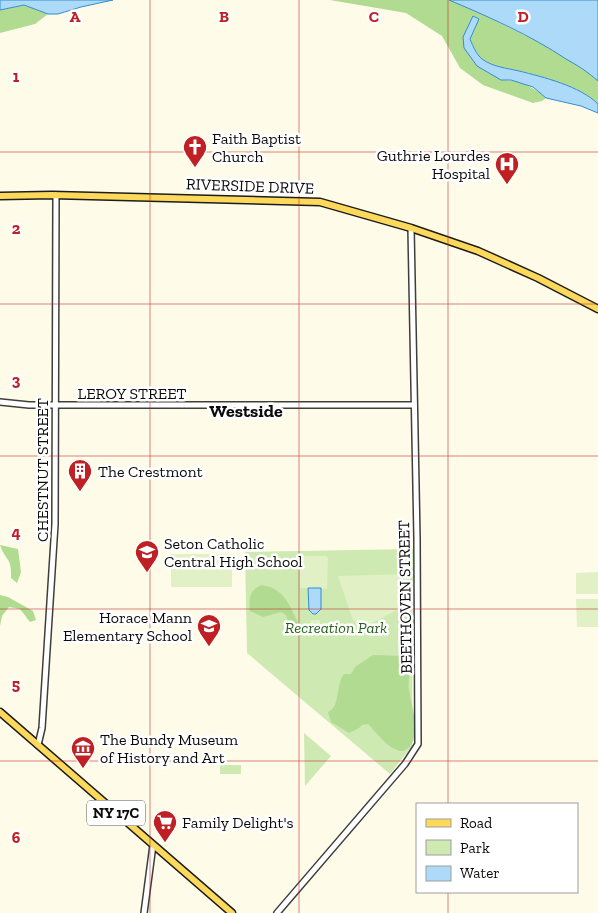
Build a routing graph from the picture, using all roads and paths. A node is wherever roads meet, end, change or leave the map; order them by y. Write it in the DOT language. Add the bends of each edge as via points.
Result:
graph roads {
  1 [pos="56,195"];
  2 [pos="0,196"];
  3 [pos="411,228"];
  4 [pos="598,309"];
  5 [pos="0,402"];
  6 [pos="55,405"];
  7 [pos="414,405"];
  8 [pos="0,712"];
  9 [pos="38,745"];
  10 [pos="152,844"];
  11 [pos="144,913"];
  12 [pos="232,913"];
  13 [pos="277,913"];
  1 -- 2 [label="main road, RIVERSIDE DRIVE"];
  1 -- 3 [label="main road, RIVERSIDE DRIVE" via="316,201"];
  1 -- 6 [label="street, CHESTNUT STREET"];
  3 -- 4 [label="main road, RIVERSIDE DRIVE" via="478,251"];
  3 -- 7 [label="street, BEETHOVEN STREET"];
  5 -- 6 [label="street, LEROY STREET"];
  6 -- 7 [label="street, LEROY STREET"];
  6 -- 9 [label="street, CHESTNUT STREET" via="54,541 42,728"];
  7 -- 13 [label="street, BEETHOVEN STREET" via="418,744"];
  8 -- 9 [label="main road, NY 17C"];
  9 -- 10 [label="main road, NY 17C"];
  10 -- 11 [label="street"];
  10 -- 12 [label="main road, NY 17C"];
}
